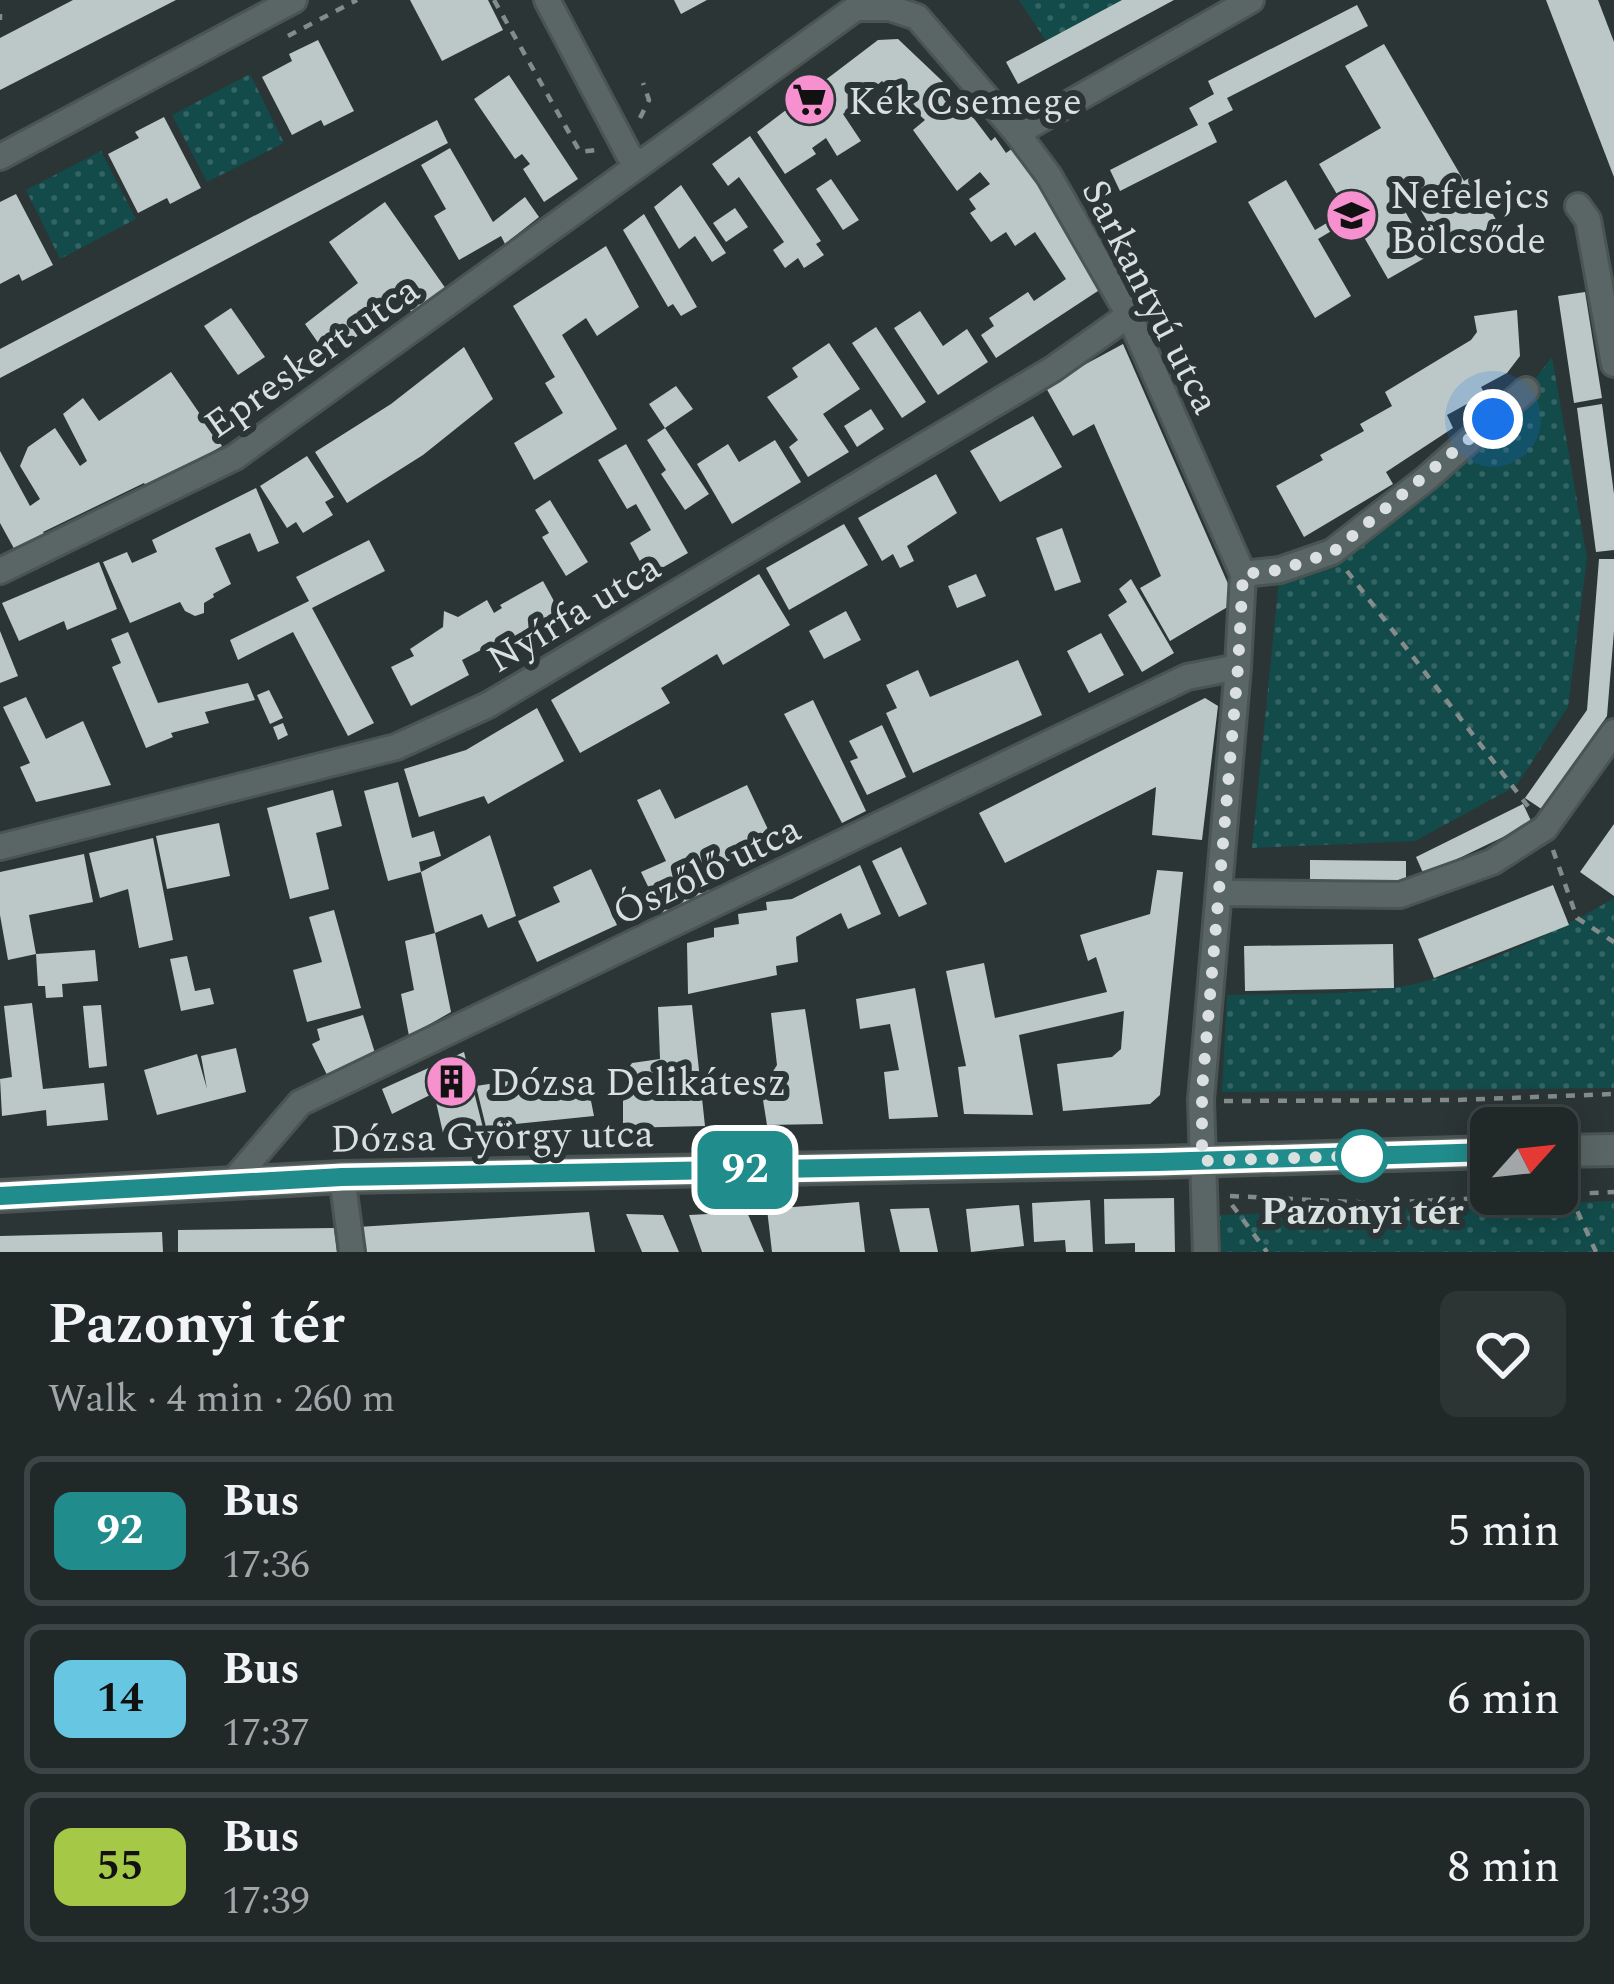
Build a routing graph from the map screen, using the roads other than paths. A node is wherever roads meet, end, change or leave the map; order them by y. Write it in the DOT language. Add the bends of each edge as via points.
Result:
graph roads {
  1 [pos="294,0"];
  2 [pos="548,0"];
  3 [pos="1251,0"];
  4 [pos="1017,133"];
  5 [pos="0,158"];
  6 [pos="638,162"];
  7 [pos="1578,206"];
  8 [pos="1129,315"];
  9 [pos="1614,364"];
  10 [pos="1526,390"];
  11 [pos="0,571"];
  12 [pos="1243,574"];
  13 [pos="1238,667"];
  14 [pos="1614,732"];
  15 [pos="0,847"];
  16 [pos="1219,893"];
  17 [pos="1614,1150"];
  18 [pos="1578,1151"];
  19 [pos="1470,1153"];
  20 [pos="1202,1161"];
  21 [pos="342,1177"];
  22 [pos="234,1180"];
  23 [pos="0,1196"];
  24 [pos="352,1252"];
  25 [pos="1205,1252"];
  1 -- 5 [label="street"];
  2 -- 6 [label="street"];
  3 -- 4 [label="street"];
  4 -- 6 [label="street, Sarkantyú utca" via="917,17 856,8"];
  4 -- 8 [label="street, Sarkantyú utca"];
  6 -- 11 [label="street, Epreskert utca" via="235,457"];
  7 -- 9 [label="street" via="1588,220"];
  8 -- 12 [label="street, Sarkantyú utca"];
  8 -- 15 [label="street, Nyírfa utca" via="1052,369 470,714 396,747"];
  10 -- 12 [label="street" via="1333,552"];
  12 -- 13 [label="street, Sarkantyú utca"];
  13 -- 16 [label="street, Sarkantyú utca"];
  13 -- 22 [label="street, Ószőlő utca" via="1187,677 300,1103"];
  14 -- 16 [label="street" via="1545,828 1492,862 1400,895"];
  16 -- 20 [label="street, Sarkantyú utca"];
  17 -- 18 [label="street"];
  19 -- 20 [label="street"];
  20 -- 21 [label="street, Dózsa György utca"];
  20 -- 25 [label="street, Sarkantyú utca"];
  21 -- 22 [label="street, Dózsa György utca"];
  21 -- 24 [label="street"];
  22 -- 23 [label="street, Dózsa György utca"];
}
